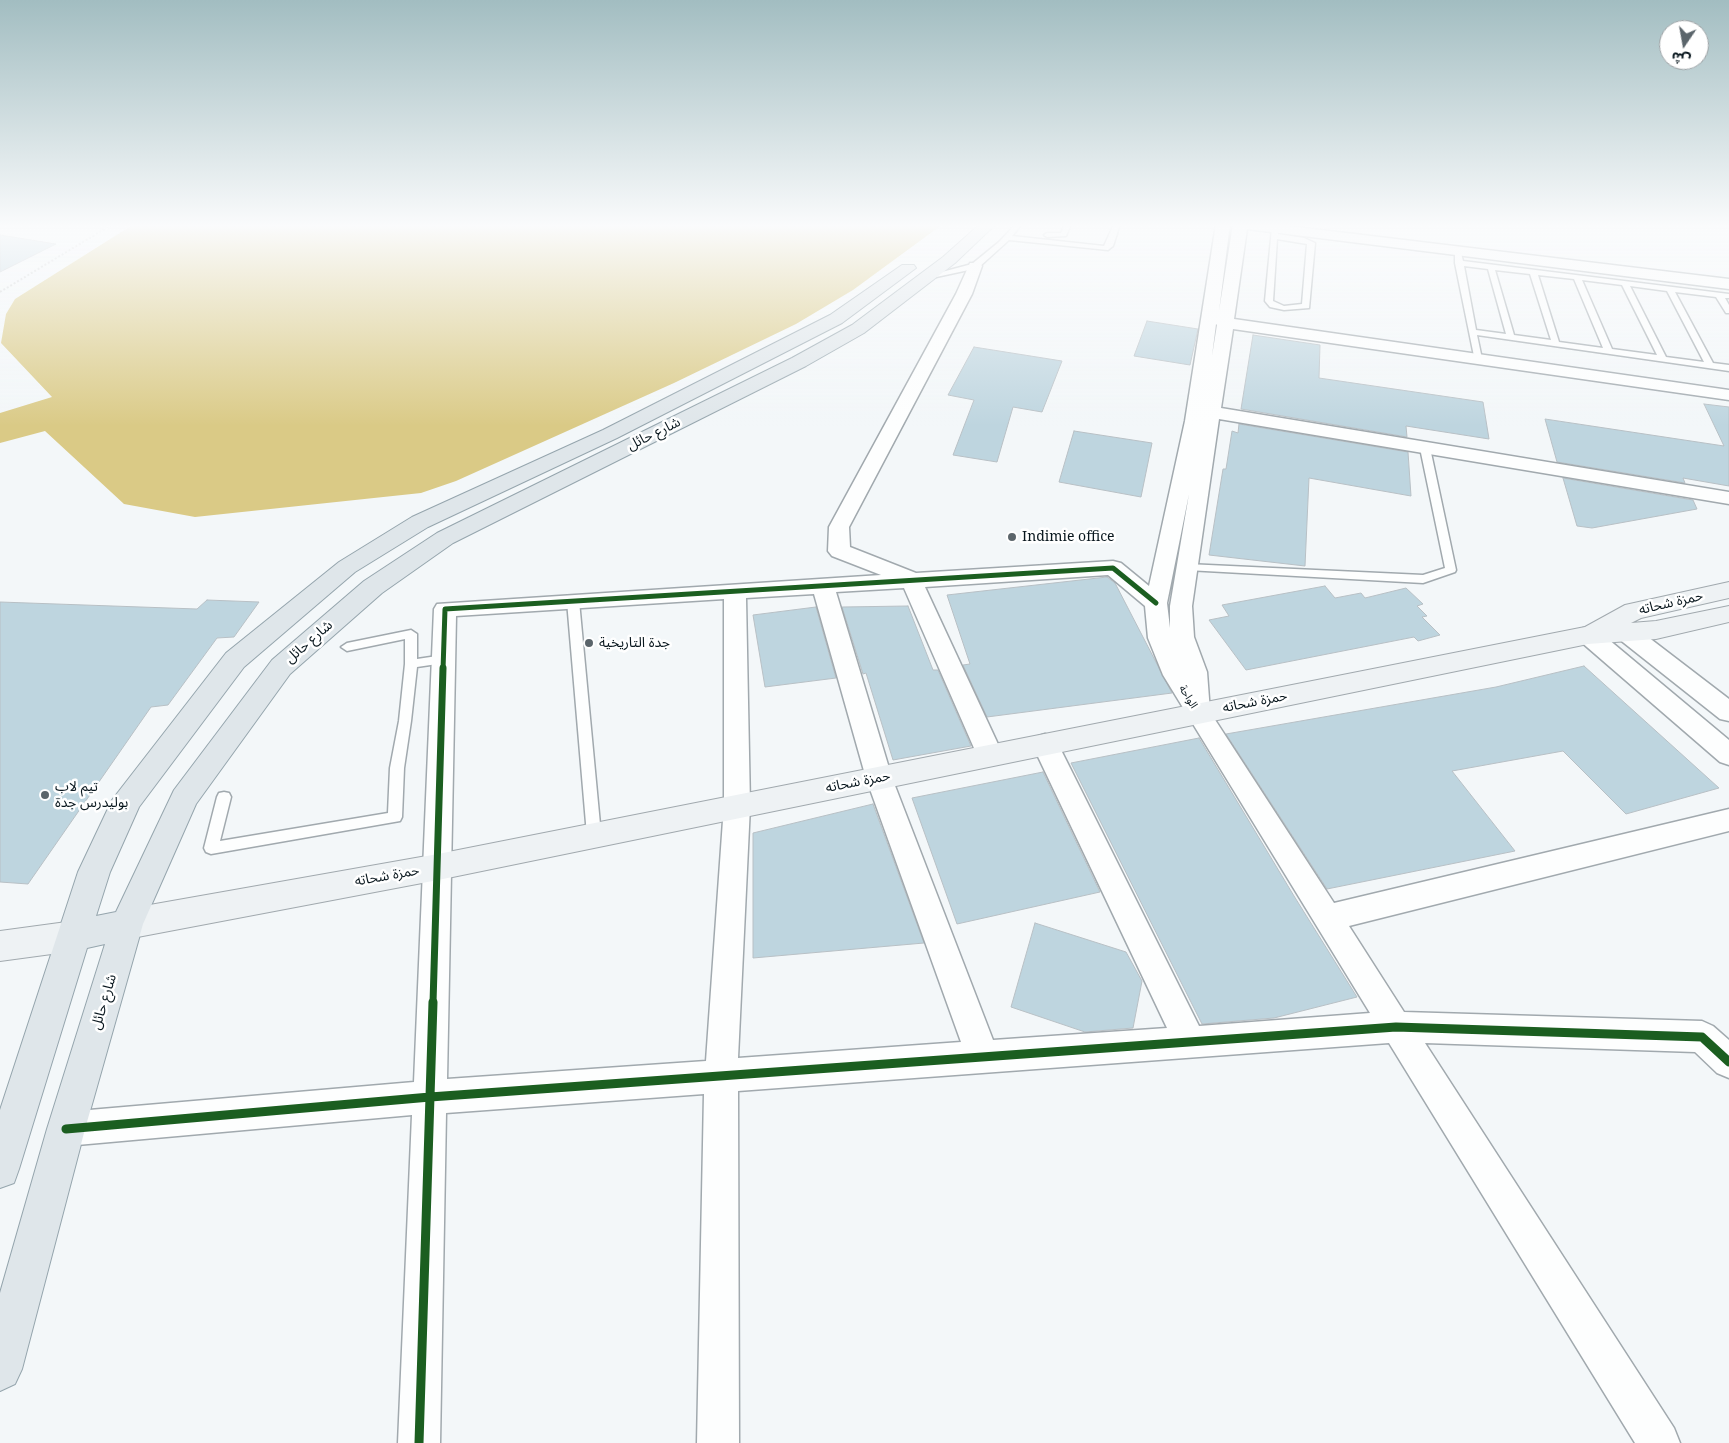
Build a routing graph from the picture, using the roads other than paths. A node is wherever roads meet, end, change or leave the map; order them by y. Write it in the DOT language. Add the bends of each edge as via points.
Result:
graph roads {
  1 [pos="875,291"];
  2 [pos="908,291"];
  3 [pos="965,291"];
  4 [pos="1222,291"];
  5 [pos="1226,291"];
  6 [pos="1270,291"];
  7 [pos="1307,291"];
  8 [pos="1465,291"];
  9 [pos="1498,291"];
  10 [pos="1540,291"];
  11 [pos="1583,291"];
  12 [pos="1629,291"];
  13 [pos="1671,291"];
  14 [pos="1724,291"];
  15 [pos="1729,311"];
  16 [pos="1221,316"];
  17 [pos="1511,338"];
  18 [pos="1556,344"];
  19 [pos="1476,347"];
  20 [pos="1609,351"];
  21 [pos="1662,359"];
  22 [pos="1710,365"];
  23 [pos="1729,368"];
  24 [pos="1729,384"];
  25 [pos="1729,395"];
  26 [pos="1212,412"];
  27 [pos="1425,448"];
  28 [pos="1729,498"];
  29 [pos="1187,567"];
  30 [pos="911,580"];
  31 [pos="823,585"];
  32 [pos="734,590"];
  33 [pos="1729,590"];
  34 [pos="573,601"];
  35 [pos="1156,603"];
  36 [pos="1729,614"];
  37 [pos="1627,633"];
  38 [pos="1588,636"];
  39 [pos="348,647"];
  40 [pos="444,659"];
  41 [pos="411,664"];
  42 [pos="1729,712"];
  43 [pos="1198,714"];
  44 [pos="1045,744"];
  45 [pos="990,755"];
  46 [pos="1729,755"];
  47 [pos="879,778"];
  48 [pos="224,797"];
  49 [pos="737,806"];
  50 [pos="1729,820"];
  51 [pos="594,835"];
  52 [pos="438,867"];
  53 [pos="1327,918"];
  54 [pos="127,924"];
  55 [pos="74,936"];
  56 [pos="0,946"];
  57 [pos="1396,1027"];
  58 [pos="1190,1042"];
  59 [pos="983,1057"];
  60 [pos="1729,1062"];
  61 [pos="720,1076"];
  62 [pos="430,1097"];
  63 [pos="66,1129"];
  64 [pos="0,1169"];
  65 [pos="0,1369"];
  66 [pos="419,1443"];
  67 [pos="718,1443"];
  68 [pos="1659,1443"];
  1 -- 55 [label="main road, شارع حائل" via="836,319 610,434 420,522 347,567 235,660 126,800 94,872"];
  2 -- 54 [label="main road, شارع حائل" via="858,329 799,362 445,538 373,587 281,667 184,798"];
  3 -- 30 [label="street" via="839,527 839,551"];
  4 -- 16 [label="street, الواحة"];
  5 -- 16 [label="street, الواحة"];
  6 -- 7 [label="lane" via="1269,301 1284,308 1306,306"];
  8 -- 19 [label="lane"];
  9 -- 17 [label="lane"];
  10 -- 18 [label="lane"];
  11 -- 20 [label="lane"];
  12 -- 21 [label="lane"];
  13 -- 22 [label="lane"];
  14 -- 15 [label="lane"];
  16 -- 19 [label="street"];
  16 -- 26 [label="street, الواحة"];
  16 -- 35 [label="street, الواحة" via="1194,421"];
  17 -- 18 [label="lane"];
  17 -- 19 [label="lane"];
  18 -- 20 [label="lane"];
  19 -- 24 [label="street"];
  19 -- 25 [label="street"];
  20 -- 21 [label="lane"];
  21 -- 22 [label="lane"];
  22 -- 23 [label="lane"];
  26 -- 27 [label="street"];
  26 -- 29 [label="street, الواحة"];
  27 -- 28 [label="street"];
  27 -- 29 [label="lane" via="1451,570 1423,579"];
  29 -- 43 [label="street, الواحة" via="1181,606 1182,637 1195,672"];
  30 -- 31 [label="street"];
  30 -- 35 [label="street" via="1113,568"];
  30 -- 45 [label="street"];
  31 -- 32 [label="street"];
  31 -- 47 [label="street"];
  32 -- 34 [label="street"];
  32 -- 49 [label="street"];
  33 -- 38 [label="main road, حمزة شحاته" via="1634,611"];
  34 -- 40 [label="street" via="445,609"];
  34 -- 51 [label="lane"];
  35 -- 43 [label="street, الواحة" via="1160,638 1175,675"];
  36 -- 37 [label="main road, حمزة شحاته"];
  37 -- 38 [label="main road, حمزة شحاته"];
  37 -- 42 [label="street"];
  38 -- 43 [label="main road, حمزة شحاته"];
  38 -- 46 [label="street"];
  39 -- 41 [label="lane" via="411,634"];
  40 -- 41 [label="lane"];
  40 -- 52 [label="street"];
  41 -- 48 [label="lane" via="397,768 395,817 211,848"];
  43 -- 44 [label="main road, حمزة شحاته"];
  43 -- 53 [label="street"];
  44 -- 45 [label="main road, حمزة شحاته"];
  44 -- 58 [label="street"];
  45 -- 47 [label="main road, حمزة شحاته"];
  47 -- 49 [label="main road, حمزة شحاته"];
  47 -- 59 [label="street"];
  49 -- 51 [label="main road, حمزة شحاته"];
  49 -- 61 [label="street"];
  50 -- 53 [label="street"];
  51 -- 52 [label="main road, حمزة شحاته"];
  52 -- 54 [label="main road, حمزة شحاته"];
  52 -- 62 [label="street"];
  53 -- 57 [label="street"];
  54 -- 55 [label="main road"];
  54 -- 63 [label="main road, شارع حائل"];
  55 -- 56 [label="main road"];
  55 -- 64 [label="main road, شارع حائل"];
  57 -- 58 [label="street"];
  57 -- 60 [label="street" via="1702,1037"];
  57 -- 68 [label="street"];
  58 -- 59 [label="street"];
  59 -- 61 [label="street"];
  61 -- 62 [label="street"];
  61 -- 67 [label="street"];
  62 -- 63 [label="street"];
  62 -- 66 [label="street"];
  63 -- 65 [label="main road, شارع حائل"];
}
